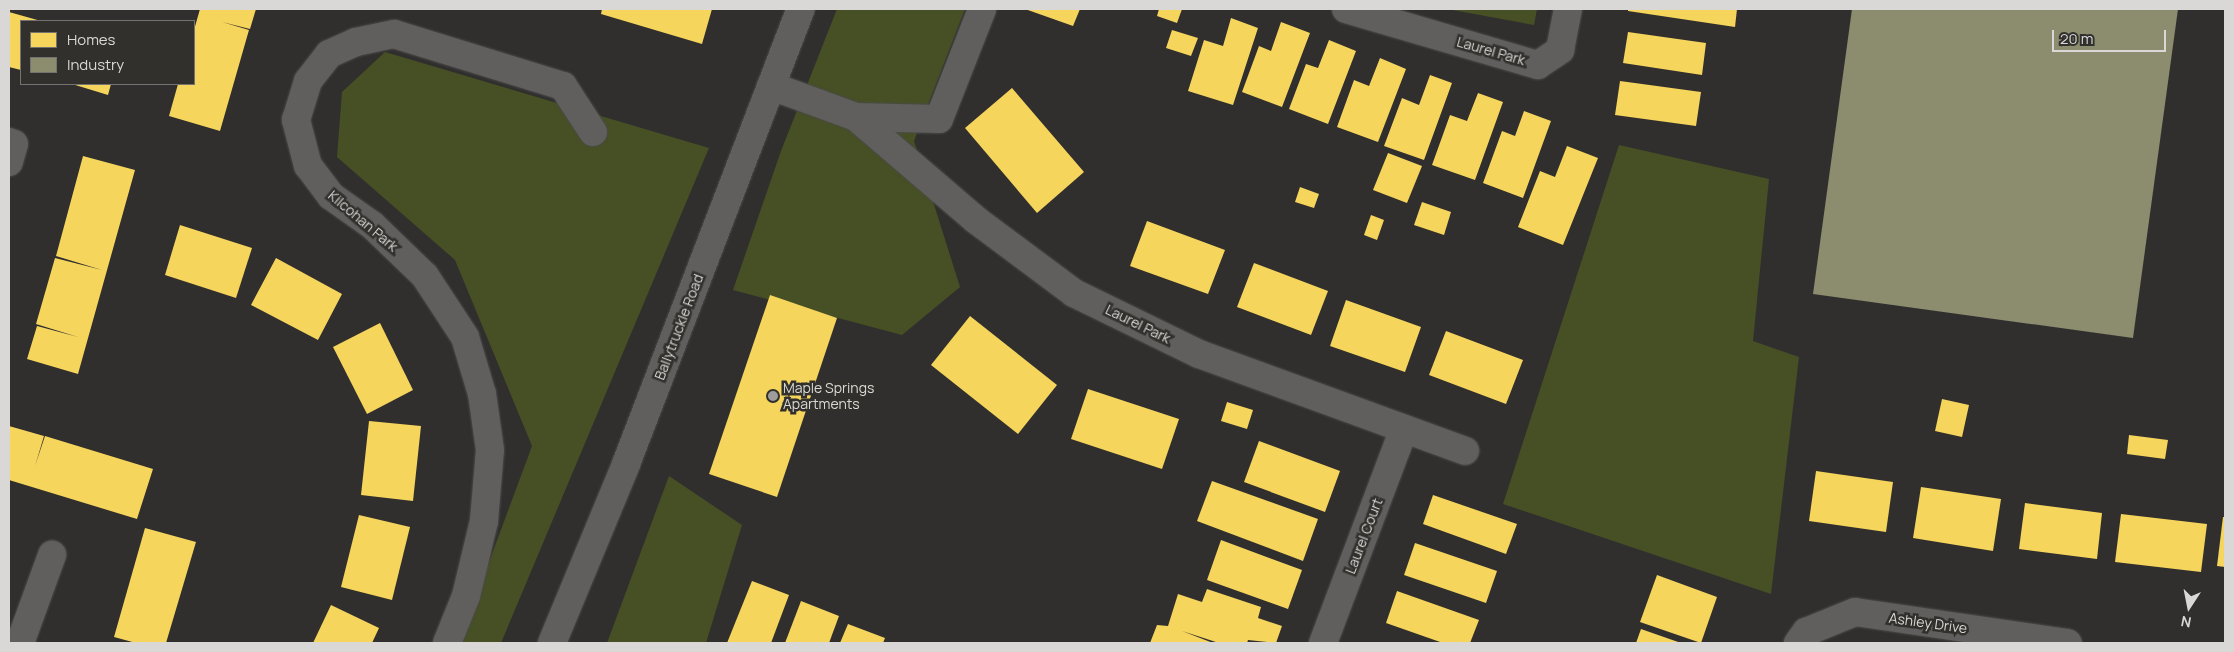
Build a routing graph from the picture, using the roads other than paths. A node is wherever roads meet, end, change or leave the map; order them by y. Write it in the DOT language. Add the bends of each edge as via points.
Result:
graph roads {
  1 [pos="801,9"];
  2 [pos="982,9"];
  3 [pos="1346,9"];
  4 [pos="1568,9"];
  5 [pos="1380,13"];
  6 [pos="771,86"];
  7 [pos="856,117"];
  8 [pos="593,132"];
  9 [pos="9,142"];
  10 [pos="9,162"];
  11 [pos="1404,429"];
  12 [pos="1465,451"];
  13 [pos="52,555"];
  14 [pos="20,643"];
  15 [pos="447,643"];
  16 [pos="552,643"];
  17 [pos="1323,643"];
  18 [pos="1798,643"];
  19 [pos="2068,643"];
  1 -- 6 [label="street, Ballytruckle Road"];
  2 -- 7 [label="street, Laurel Park" via="939,119"];
  3 -- 5 [label="street, Laurel Park"];
  4 -- 5 [label="street, Laurel Park" via="1560,50 1538,65"];
  6 -- 7 [label="street, Laurel Park"];
  6 -- 16 [label="street, Ballytruckle Road" via="626,464"];
  7 -- 11 [label="street, Laurel Park" via="976,220 1074,293 1199,354"];
  8 -- 15 [label="street, Kilcohan Park" via="563,86 394,34 356,42 329,54 308,81 296,120 308,166 332,196 372,225 425,276 465,337 482,394 490,450 484,522 466,596"];
  9 -- 10 [label="street" via="14,144"];
  11 -- 12 [label="street, Laurel Park"];
  11 -- 17 [label="street, Laurel Court"];
  13 -- 14 [label="street"];
  18 -- 19 [label="street, Ashley Drive" via="1806,632 1854,612"];
}
